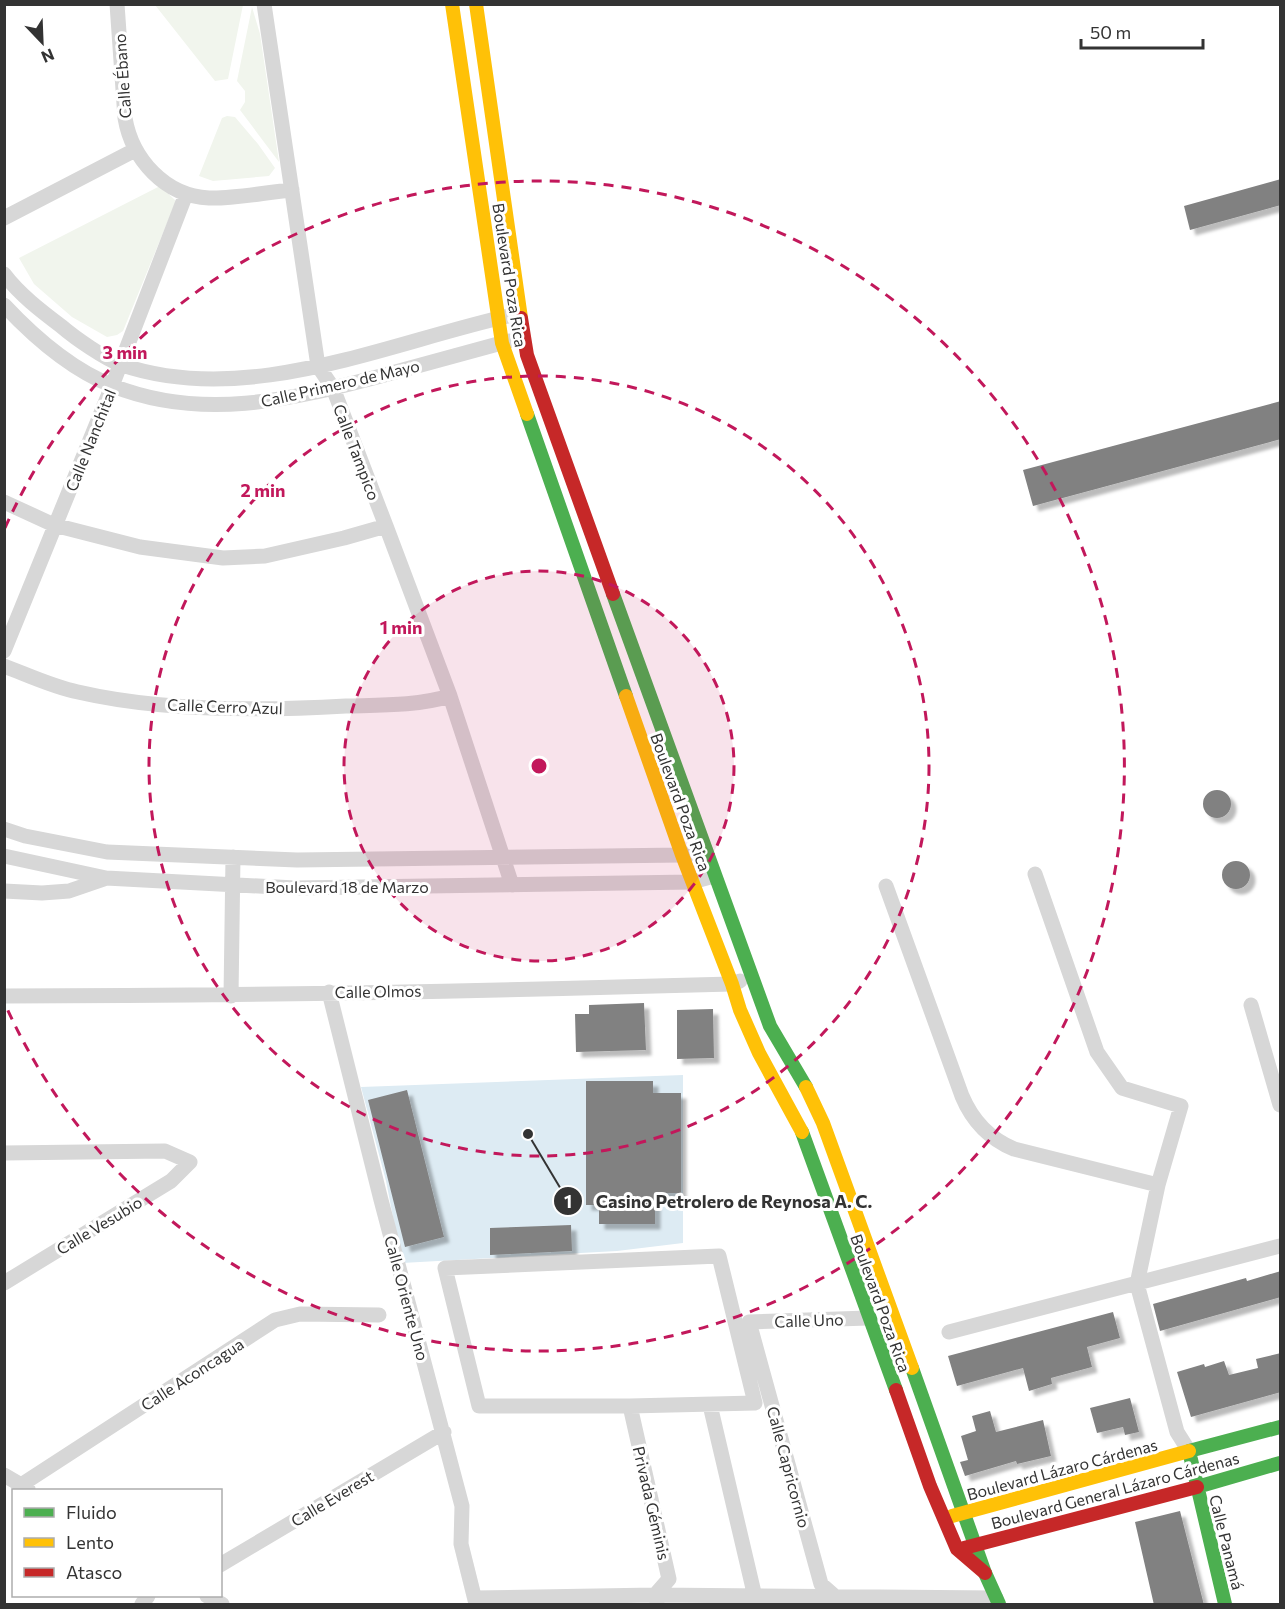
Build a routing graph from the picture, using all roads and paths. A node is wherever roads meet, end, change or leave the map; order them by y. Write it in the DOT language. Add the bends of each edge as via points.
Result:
graph roads {
  1 [pos="117,4"];
  2 [pos="264,4"];
  3 [pos="452,4"];
  4 [pos="476,4"];
  5 [pos="135,150"];
  6 [pos="292,190"];
  7 [pos="186,194"];
  8 [pos="505,217"];
  9 [pos="4,218"];
  10 [pos="484,219"];
  11 [pos="4,274"];
  12 [pos="4,305"];
  13 [pos="519,314"];
  14 [pos="498,318"];
  15 [pos="524,338"];
  16 [pos="502,343"];
  17 [pos="119,364"];
  18 [pos="318,366"];
  19 [pos="112,386"];
  20 [pos="333,388"];
  21 [pos="4,502"];
  22 [pos="55,525"];
  23 [pos="386,526"];
  24 [pos="4,651"];
  25 [pos="4,666"];
  26 [pos="450,696"];
  27 [pos="4,829"];
  28 [pos="706,851"];
  29 [pos="682,855"];
  30 [pos="4,856"];
  31 [pos="233,857"];
  32 [pos="504,857"];
  33 [pos="1035,874"];
  34 [pos="714,876"];
  35 [pos="106,878"];
  36 [pos="692,882"];
  37 [pos="231,885"];
  38 [pos="512,885"];
  39 [pos="886,886"];
  40 [pos="4,891"];
  41 [pos="752,978"];
  42 [pos="732,984"];
  43 [pos="329,992"];
  44 [pos="4,996"];
  45 [pos="231,996"];
  46 [pos="1251,1005"];
  47 [pos="1281,1105"];
  48 [pos="4,1153"];
  49 [pos="1158,1185"];
  50 [pos="1281,1246"];
  51 [pos="4,1282"];
  52 [pos="1137,1284"];
  53 [pos="379,1315"];
  54 [pos="868,1318"];
  55 [pos="749,1322"];
  56 [pos="949,1332"];
  57 [pos="710,1405"];
  58 [pos="630,1406"];
  59 [pos="1281,1427"];
  60 [pos="444,1432"];
  61 [pos="1189,1451"];
  62 [pos="1281,1463"];
  63 [pos="4,1475"];
  64 [pos="1197,1487"];
  65 [pos="26,1488"];
  66 [pos="964,1513"];
  67 [pos="944,1518"];
  68 [pos="976,1544"];
  69 [pos="957,1550"];
  70 [pos="222,1564"];
  71 [pos="985,1573"];
  72 [pos="209,1597"];
  73 [pos="755,1597"];
  74 [pos="657,1600"];
  75 [pos="476,1601"];
  76 [pos="838,1601"];
  77 [pos="998,1601"];
  78 [pos="222,1605"];
  79 [pos="1225,1605"];
  1 -- 5 [label="street, Calle Ébano" via="125,118"];
  2 -- 6 [label="street, Calle Tampico"];
  3 -- 10 [label="main road, Boulevard Poza Rica"];
  4 -- 8 [label="main road, Boulevard Poza Rica"];
  5 -- 7 [label="street, Calle Ébano" via="152,172"];
  5 -- 9 [label="street"];
  6 -- 7 [label="street, Calle Ébano" via="210,198"];
  6 -- 18 [label="street, Calle Tampico"];
  7 -- 17 [label="street, Calle Nanchital"];
  8 -- 10 [label="main road"];
  8 -- 13 [label="main road, Boulevard Poza Rica"];
  10 -- 14 [label="main road, Boulevard Poza Rica"];
  11 -- 17 [label="street, Calle Primero de Mayo" via="70,334"];
  12 -- 19 [label="street, Calle Primero de Mayo" via="40,341"];
  13 -- 14 [label="street, Calle Primero de Mayo"];
  13 -- 15 [label="main road, Boulevard Poza Rica"];
  14 -- 16 [label="main road, Boulevard Poza Rica"];
  14 -- 18 [label="street, Calle Primero de Mayo"];
  15 -- 16 [label="street, Calle Primero de Mayo"];
  15 -- 28 [label="main road, Boulevard Poza Rica"];
  16 -- 20 [label="street, Calle Primero de Mayo"];
  16 -- 29 [label="main road, Boulevard Poza Rica"];
  17 -- 18 [label="street, Calle Primero de Mayo" via="163,376 206,380 248,379"];
  17 -- 19 [label="street, Calle Nanchital"];
  18 -- 20 [label="street, Calle Tampico"];
  19 -- 20 [label="street, Calle Primero de Mayo" via="159,399 231,406"];
  19 -- 22 [label="street, Calle Nanchital"];
  20 -- 23 [label="street, Calle Tampico"];
  21 -- 22 [label="street"];
  22 -- 23 [label="street" via="140,547 223,558 265,556"];
  22 -- 24 [label="street, Calle Nanchital"];
  23 -- 26 [label="street, Calle Tampico"];
  25 -- 26 [label="street, Calle Cerro Azul" via="75,692 128,702 236,708 324,707 430,702"];
  26 -- 32 [label="street, Calle Tampico"];
  27 -- 31 [label="street, Boulevard 18 de Marzo" via="107,852"];
  28 -- 29 [label="street, Boulevard 18 de Marzo"];
  28 -- 34 [label="main road, Boulevard Poza Rica"];
  29 -- 32 [label="street, Boulevard 18 de Marzo"];
  29 -- 36 [label="main road, Boulevard Poza Rica"];
  30 -- 35 [label="street, Boulevard 18 de Marzo"];
  31 -- 32 [label="street, Boulevard 18 de Marzo"];
  31 -- 37 [label="street"];
  32 -- 38 [label="street, Calle Tampico"];
  33 -- 49 [label="street" via="1097,1052 1122,1088 1181,1106"];
  34 -- 36 [label="street, Boulevard 18 de Marzo"];
  34 -- 41 [label="main road, Boulevard Poza Rica"];
  35 -- 37 [label="street, Boulevard 18 de Marzo"];
  35 -- 40 [label="street" via="69,891"];
  36 -- 38 [label="street, Boulevard 18 de Marzo"];
  36 -- 42 [label="main road, Boulevard Poza Rica"];
  37 -- 38 [label="street, Boulevard 18 de Marzo"];
  37 -- 45 [label="street"];
  39 -- 49 [label="street" via="962,1096 978,1123 1014,1149"];
  41 -- 42 [label="street, Calle Olmos"];
  41 -- 66 [label="main road, Boulevard Poza Rica" via="770,1026 807,1086 823,1123"];
  42 -- 43 [label="street, Calle Olmos"];
  42 -- 54 [label="main road, Boulevard Poza Rica" via="751,1036 800,1125"];
  43 -- 45 [label="street, Calle Olmos"];
  43 -- 60 [label="street, Calle Oriente Uno"];
  44 -- 45 [label="street, Calle Olmos"];
  46 -- 47 [label="street"];
  48 -- 51 [label="street, Calle Vesubio" via="165,1151 190,1162 171,1180"];
  49 -- 52 [label="street"];
  50 -- 52 [label="street"];
  52 -- 56 [label="street"];
  52 -- 61 [label="street" via="1177,1432"];
  53 -- 65 [label="street, Calle Aconcagua" via="300,1314 275,1320"];
  54 -- 55 [label="street, Calle Uno"];
  54 -- 67 [label="main road, Boulevard Poza Rica"];
  55 -- 76 [label="street, Calle Capricornio" via="821,1584"];
  57 -- 58 [label="street"];
  57 -- 58 [label="street" via="755,1403 719,1257 445,1268 479,1406"];
  57 -- 73 [label="street"];
  58 -- 74 [label="street, Privada Géminis" via="669,1579"];
  59 -- 61 [label="main road, Boulevard General Lázaro Cárdenas"];
  60 -- 70 [label="street, Calle Everest"];
  60 -- 75 [label="street, Calle Oriente Uno" via="462,1506 461,1544"];
  61 -- 64 [label="main road, Calle Panamá"];
  61 -- 66 [label="main road, Boulevard Lázaro Cárdenas"];
  62 -- 64 [label="main road, Boulevard General Lázaro Cárdenas"];
  63 -- 65 [label="street"];
  64 -- 68 [label="main road, Boulevard General Lázaro Cárdenas"];
  64 -- 79 [label="main road, Calle Panamá"];
  66 -- 67 [label="main road, Boulevard Lázaro Cárdenas"];
  66 -- 68 [label="main road, Boulevard Poza Rica"];
  67 -- 69 [label="main road, Boulevard Poza Rica"];
  68 -- 69 [label="main road, Boulevard General Lázaro Cárdenas"];
  68 -- 71 [label="main road, Boulevard Poza Rica"];
  69 -- 71 [label="main road, Boulevard Poza Rica"];
  71 -- 77 [label="main road, Boulevard Poza Rica"];
  72 -- 78 [label="street"];
  73 -- 74 [label="street"];
  73 -- 76 [label="street"];
  74 -- 75 [label="street"];
  76 -- 77 [label="street"];
}
